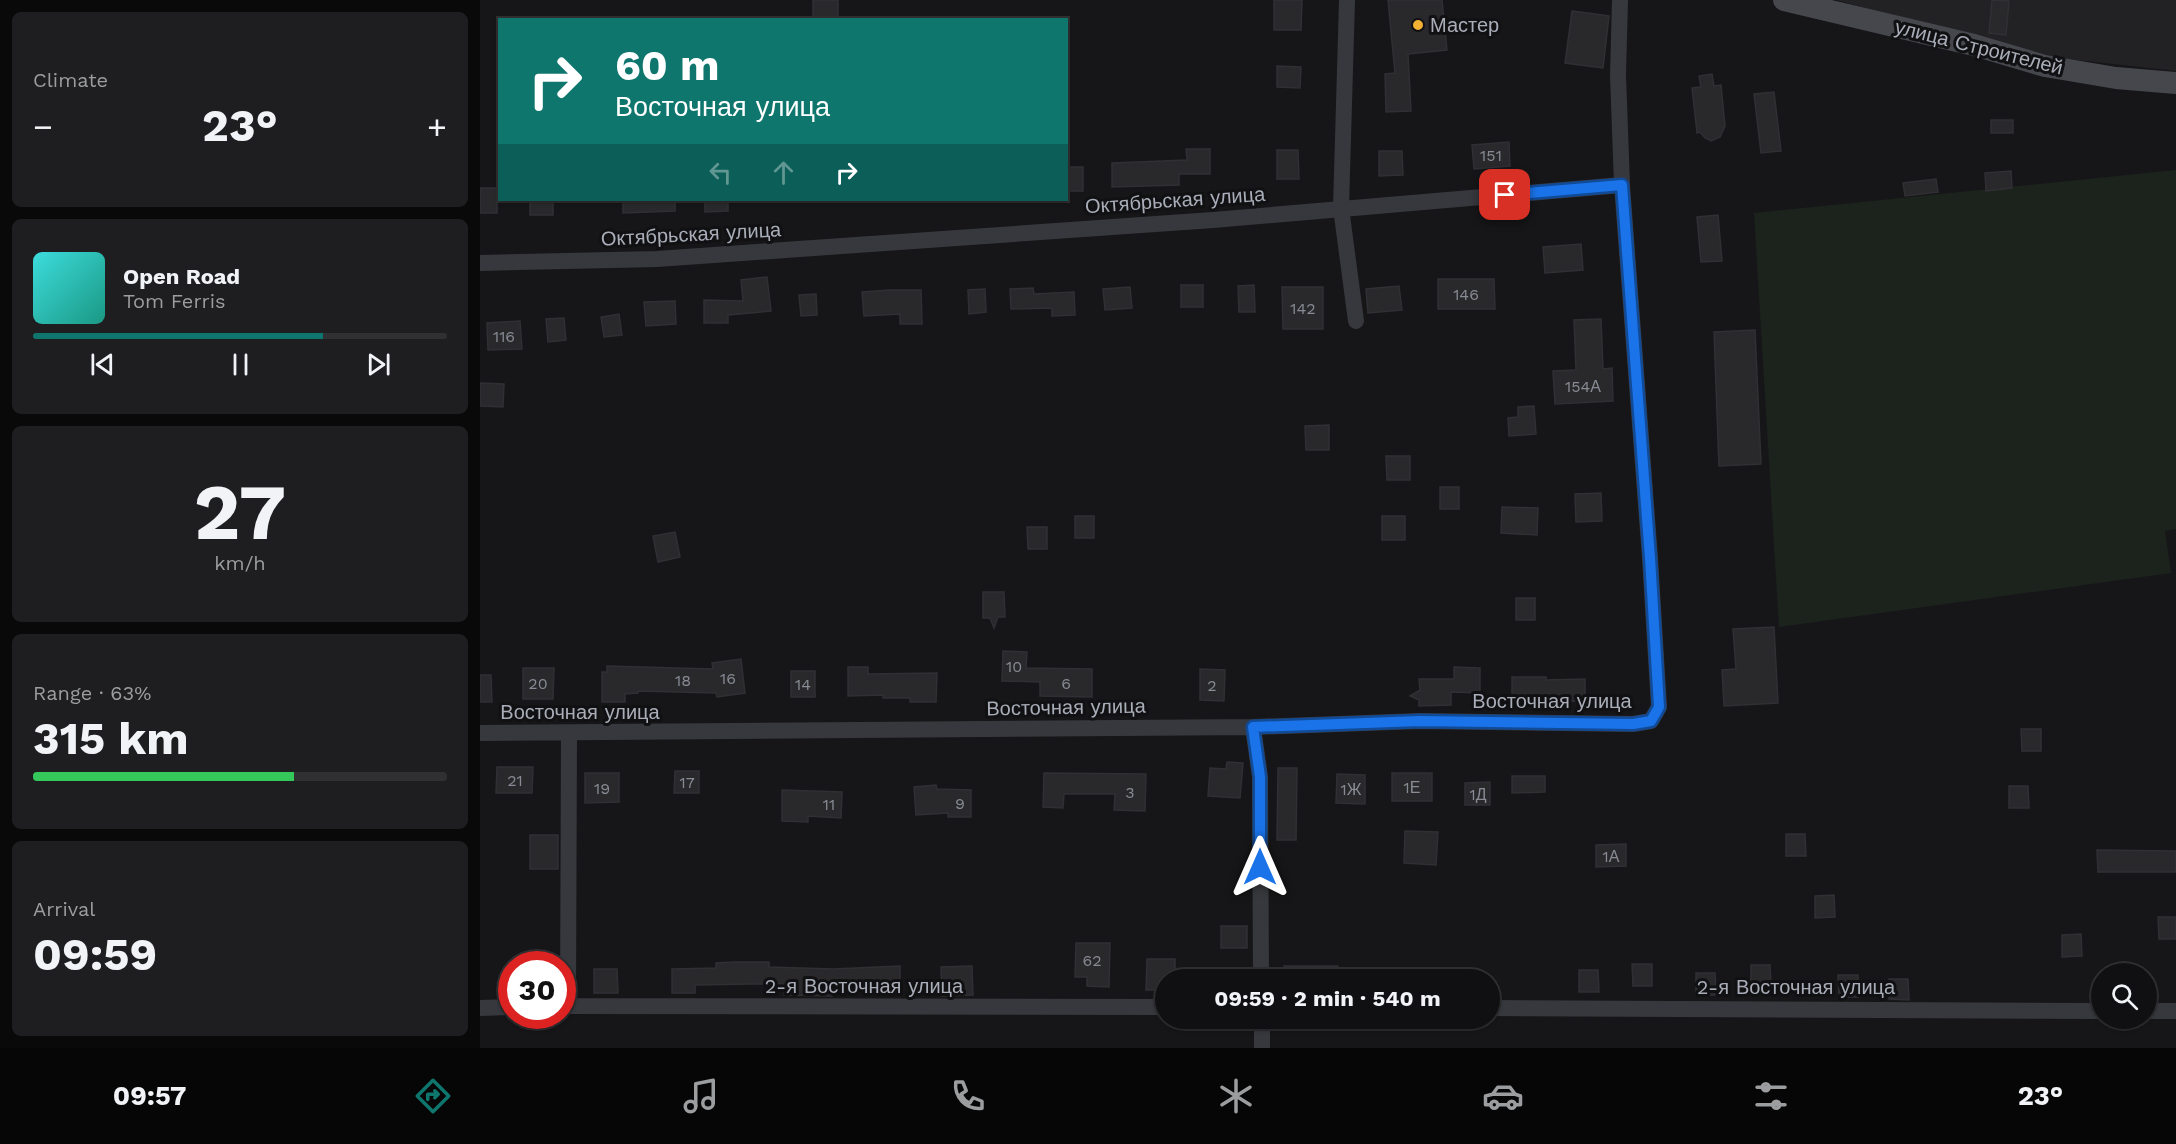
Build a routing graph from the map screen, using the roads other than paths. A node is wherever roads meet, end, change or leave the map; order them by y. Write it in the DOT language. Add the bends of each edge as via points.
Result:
graph roads {
  1 [pos="1347,0"];
  2 [pos="1620,0"];
  3 [pos="1784,0"];
  4 [pos="2176,83"];
  5 [pos="1622,185"];
  6 [pos="1341,208"];
  7 [pos="480,263"];
  8 [pos="1356,321"];
  9 [pos="1253,727"];
  10 [pos="569,733"];
  11 [pos="480,734"];
  12 [pos="566,951"];
  13 [pos="1261,969"];
  14 [pos="576,1006"];
  15 [pos="498,1007"];
  16 [pos="1155,1007"];
  17 [pos="480,1008"];
  18 [pos="1500,1008"];
  19 [pos="2091,1011"];
  20 [pos="2157,1011"];
  21 [pos="2176,1011"];
  22 [pos="1262,1029"];
  23 [pos="1262,1048"];
  1 -- 6 [label="street"];
  2 -- 5 [label="street"];
  3 -- 4 [label="main road, улица Строителей" via="2045,66"];
  5 -- 6 [label="street, Октябрьская улица"];
  5 -- 9 [label="street, Восточная улица" via="1659,707 1651,721 1420,721"];
  6 -- 7 [label="street, Октябрьская улица" via="669,258"];
  6 -- 8 [label="street"];
  9 -- 10 [label="street, Восточная улица"];
  9 -- 13 [label="street" via="1260,777"];
  10 -- 11 [label="street, Восточная улица"];
  10 -- 12 [label="street"];
  14 -- 16 [label="street, 2-я Восточная улица"];
  15 -- 17 [label="street"];
  18 -- 19 [label="street, 2-я Восточная улица"];
  20 -- 21 [label="street"];
  22 -- 23 [label="street"];
}
